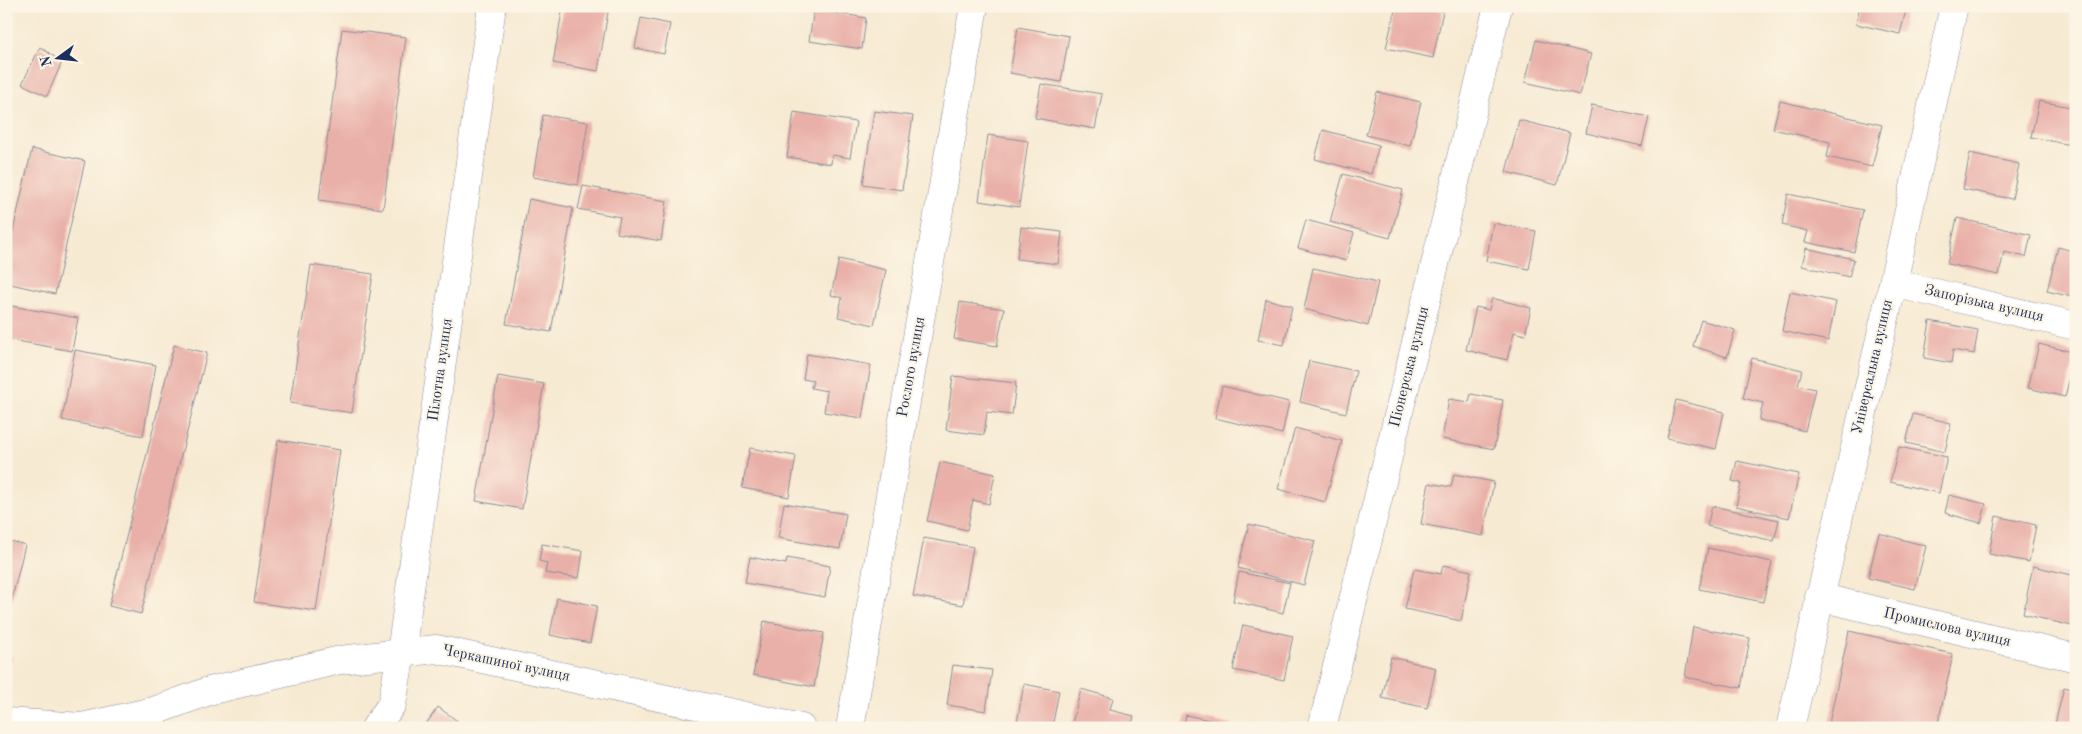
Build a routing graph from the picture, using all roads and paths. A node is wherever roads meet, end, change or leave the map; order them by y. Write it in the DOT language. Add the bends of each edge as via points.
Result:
graph roads {
  1 [pos="492,6"];
  2 [pos="974,6"];
  3 [pos="1498,6"];
  4 [pos="1954,6"];
  5 [pos="1893,282"];
  6 [pos="2076,326"];
  7 [pos="1819,597"];
  8 [pos="401,653"];
  9 [pos="2076,658"];
  10 [pos="6,722"];
  11 [pos="375,728"];
  12 [pos="801,728"];
  13 [pos="850,728"];
  14 [pos="1322,728"];
  15 [pos="1790,728"];
  1 -- 8 [label="street, Пілотна вулиця"];
  2 -- 13 [label="street, Рослого вулиця"];
  3 -- 14 [label="street, Піонерська вулиця"];
  4 -- 5 [label="street, Універсальна вулиця"];
  5 -- 6 [label="street, Запорізька вулиця"];
  5 -- 7 [label="street, Універсальна вулиця"];
  7 -- 9 [label="street, Промислова вулиця"];
  7 -- 15 [label="street, Універсальна вулиця"];
  8 -- 10 [label="street, Черкашиної вулиця" via="340,660 209,691 154,711 82,727"];
  8 -- 11 [label="street, Пілотна вулиця" via="392,704"];
  8 -- 12 [label="street, Черкашиної вулиця" via="436,649"];
}
